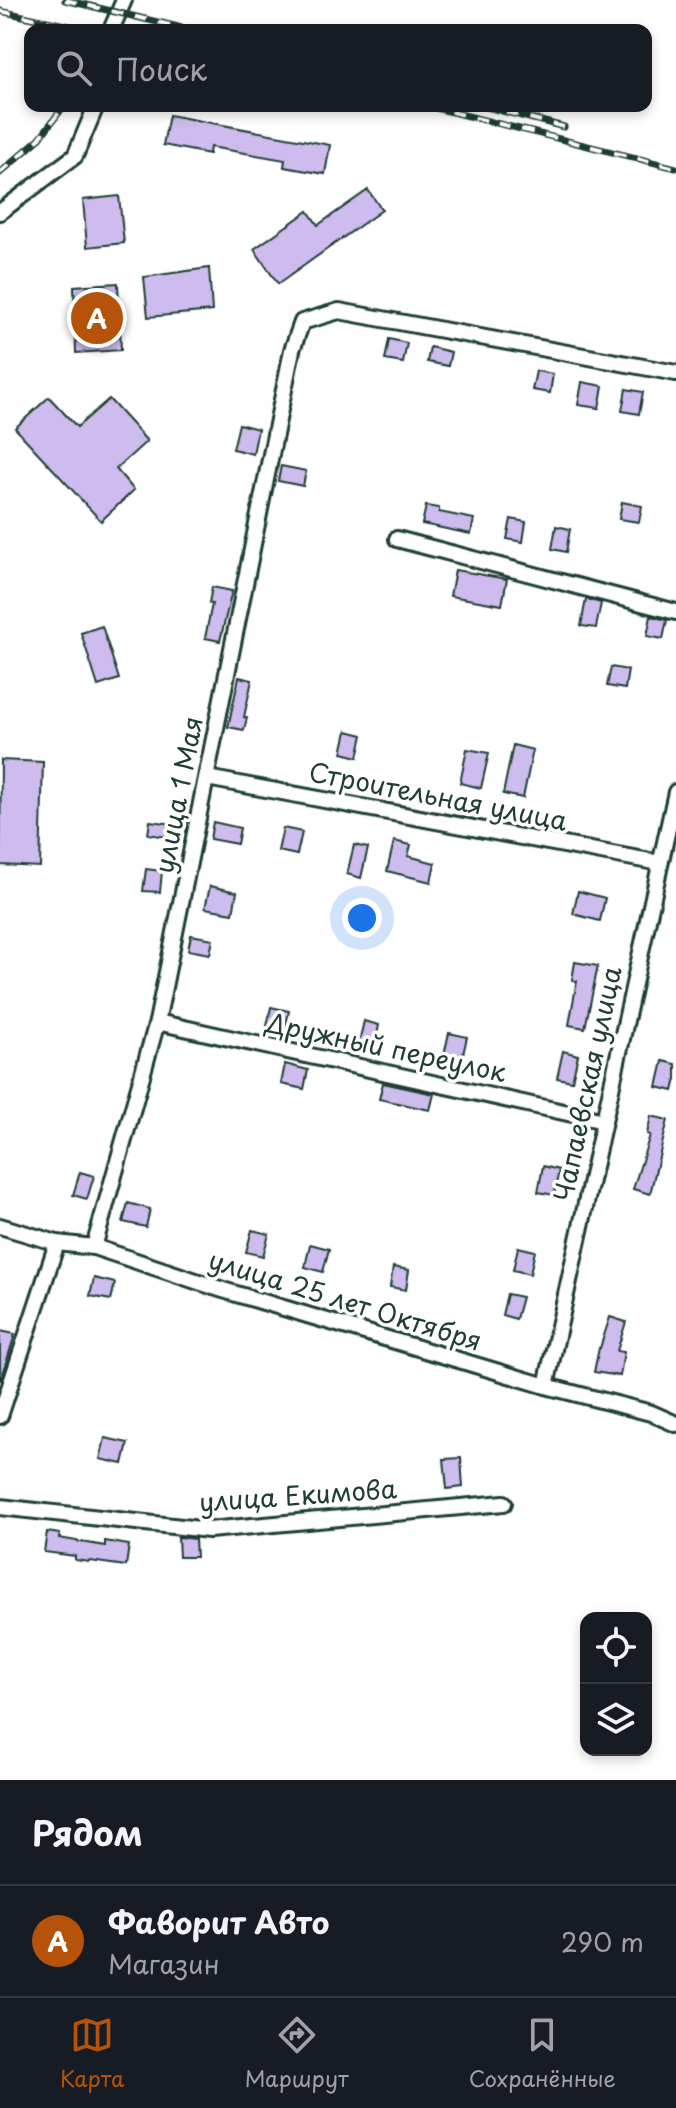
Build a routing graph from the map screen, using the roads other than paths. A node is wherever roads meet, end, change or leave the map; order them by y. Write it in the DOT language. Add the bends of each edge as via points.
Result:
graph roads {
  1 [pos="124,0"];
  2 [pos="114,24"];
  3 [pos="93,112"];
  4 [pos="0,212"];
  5 [pos="676,373"];
  6 [pos="397,539"];
  7 [pos="676,612"];
  8 [pos="207,778"];
  9 [pos="676,792"];
  10 [pos="671,838"];
  11 [pos="660,863"];
  12 [pos="157,1022"];
  13 [pos="604,1121"];
  14 [pos="0,1226"];
  15 [pos="57,1243"];
  16 [pos="94,1247"];
  17 [pos="546,1386"];
  18 [pos="0,1416"];
  19 [pos="676,1424"];
  20 [pos="504,1503"];
  21 [pos="0,1507"];
  1 -- 2 [label="street"];
  3 -- 4 [label="street" via="75,156"];
  5 -- 8 [label="street, улица 1 Мая" via="339,311 302,322 292,350"];
  6 -- 7 [label="street"];
  8 -- 11 [label="street, Строительная улица"];
  8 -- 12 [label="street, улица 1 Мая"];
  9 -- 10 [label="street, Чапаевская улица"];
  10 -- 11 [label="street, Чапаевская улица"];
  11 -- 13 [label="street, Чапаевская улица"];
  12 -- 13 [label="street, Дружный переулок"];
  12 -- 16 [label="street, улица 1 Мая"];
  13 -- 17 [label="street, Чапаевская улица"];
  14 -- 15 [label="street, улица 25 лет Октября"];
  15 -- 16 [label="street, улица 25 лет Октября"];
  15 -- 18 [label="street"];
  16 -- 17 [label="street, улица 25 лет Октября"];
  17 -- 19 [label="street, улица 25 лет Октября"];
  20 -- 21 [label="street, улица Екимова" via="209,1530"];
}
